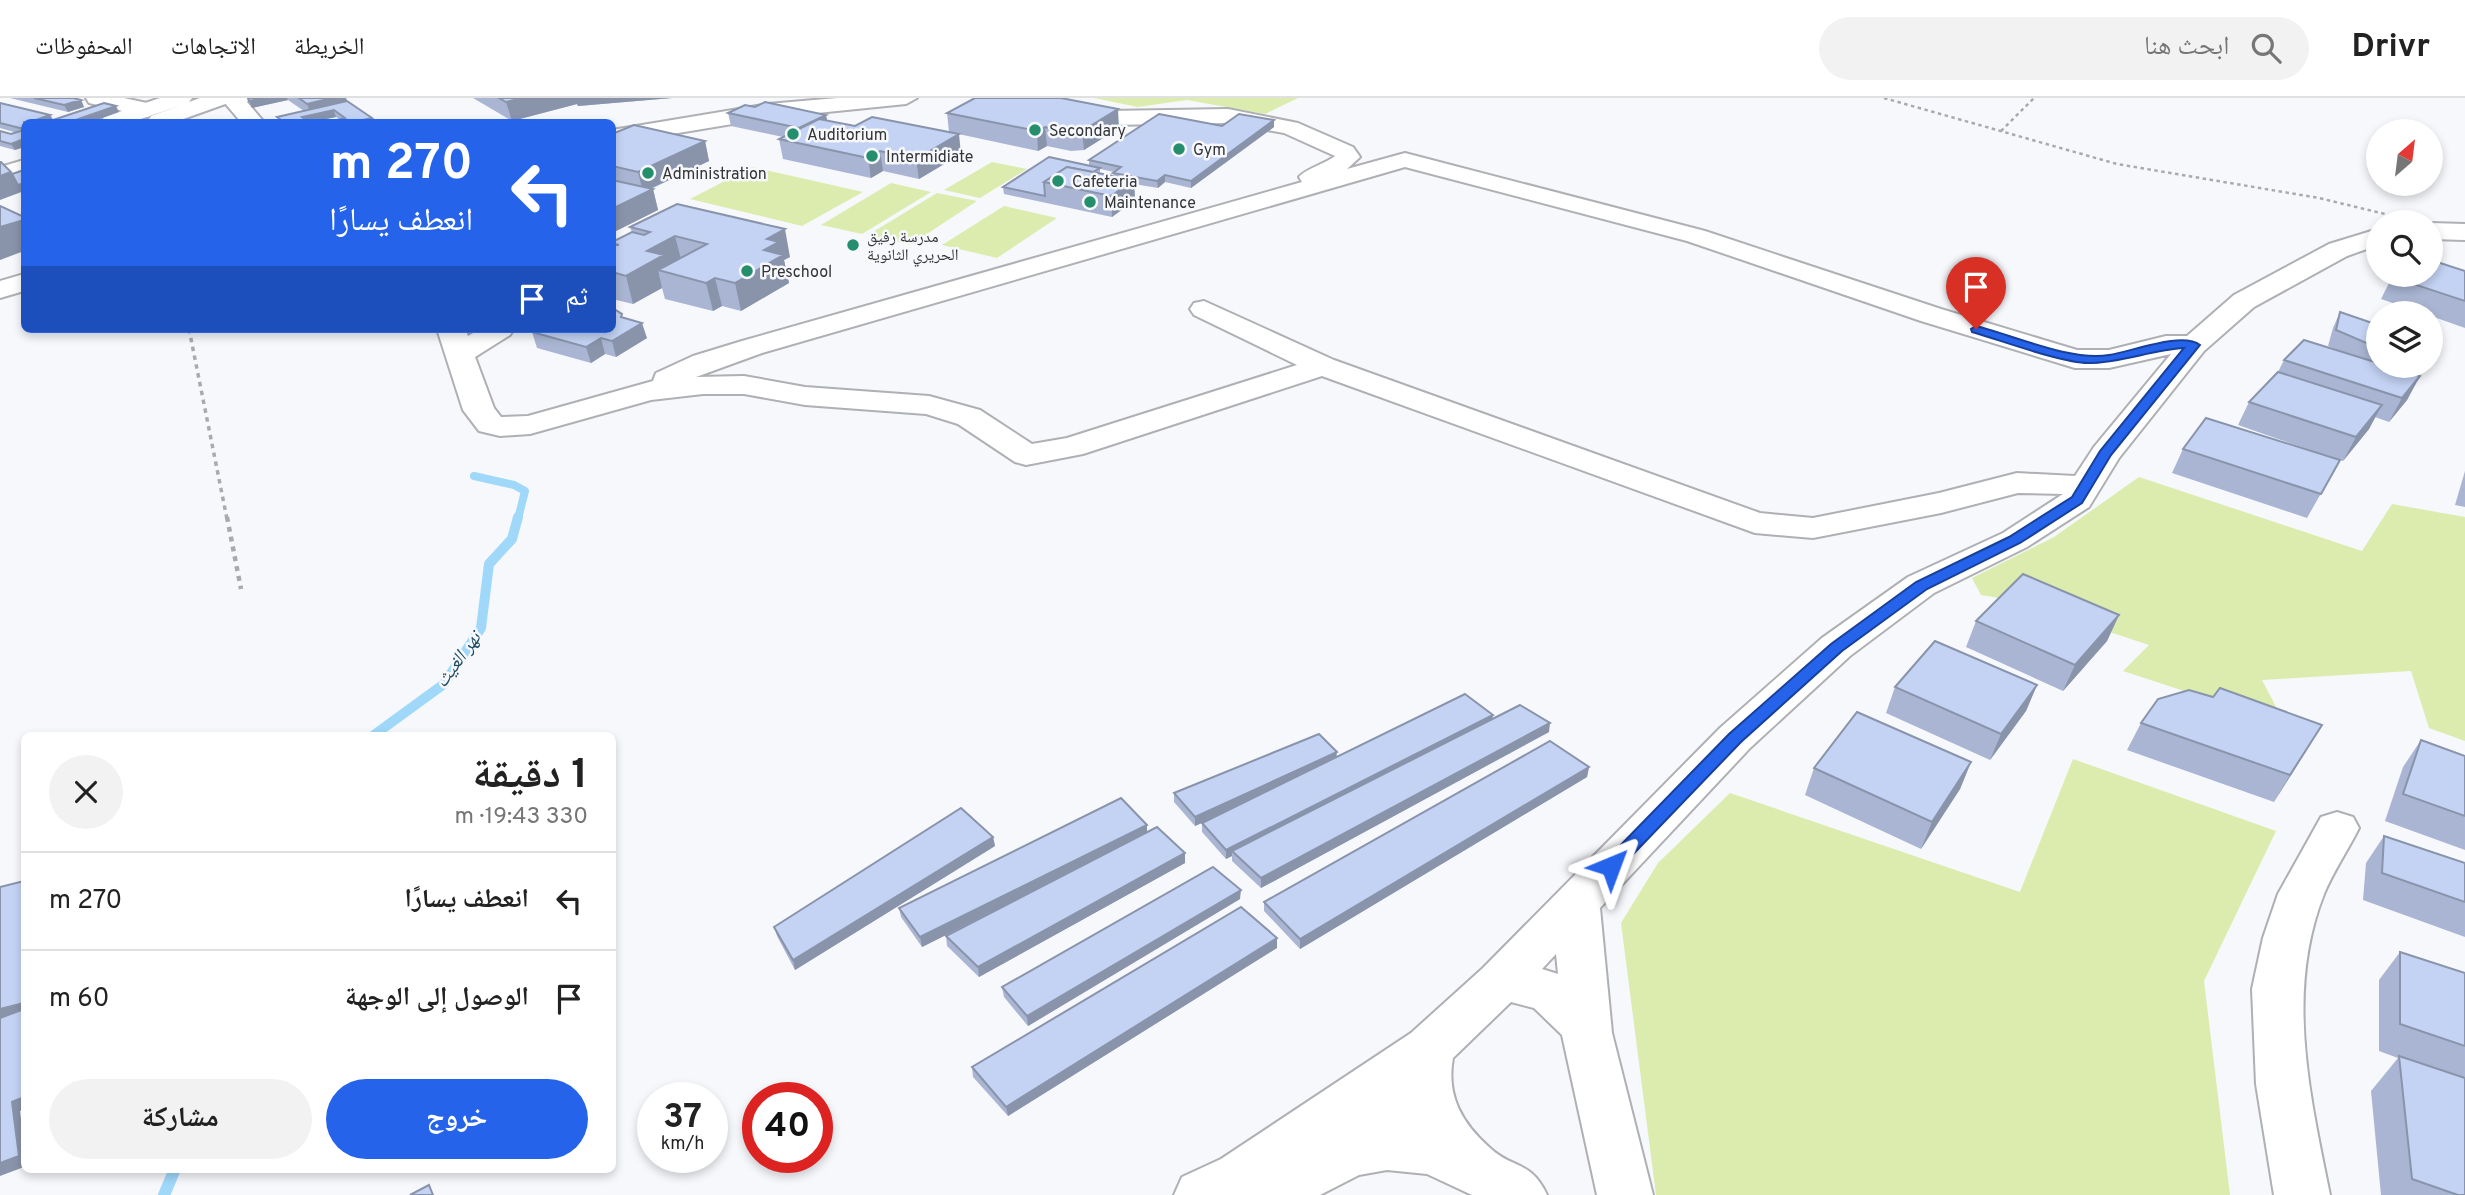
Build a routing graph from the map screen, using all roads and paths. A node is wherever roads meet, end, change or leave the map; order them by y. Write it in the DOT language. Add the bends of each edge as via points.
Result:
graph roads {
  1 [pos="97,98"];
  2 [pos="220,98"];
  3 [pos="239,98"];
  4 [pos="795,98"];
  5 [pos="906,98"];
  6 [pos="991,98"];
  7 [pos="1884,98"];
  8 [pos="2034,98"];
  9 [pos="162,106"];
  10 [pos="121,119"];
  11 [pos="250,119"];
  12 [pos="616,125"];
  13 [pos="2001,131"];
  14 [pos="616,135"];
  15 [pos="21,154"];
  16 [pos="0,161"];
  17 [pos="21,168"];
  18 [pos="0,175"];
  19 [pos="2374,210"];
  20 [pos="2443,231"];
  21 [pos="2465,232"];
  22 [pos="2366,241"];
  23 [pos="21,283"];
  24 [pos="0,290"];
  25 [pos="1204,309"];
  26 [pos="190,333"];
  27 [pos="485,333"];
  28 [pos="455,341"];
  29 [pos="2194,345"];
  30 [pos="1323,366"];
  31 [pos="586,383"];
  32 [pos="648,391"];
  33 [pos="514,401"];
  34 [pos="479,410"];
  35 [pos="2085,488"];
  36 [pos="242,589"];
  37 [pos="2337,828"];
  38 [pos="1576,902"];
  39 [pos="1500,982"];
  40 [pos="1587,1033"];
  41 [pos="1429,1048"];
  42 [pos="1367,1149"];
  43 [pos="1475,1168"];
  44 [pos="1618,1193"];
  45 [pos="1202,1195"];
  46 [pos="1268,1195"];
  47 [pos="1519,1195"];
  48 [pos="2302,1195"];
  1 -- 9 [label="main road"];
  2 -- 9 [label="main road"];
  3 -- 11 [label="main road" via="236,106"];
  4 -- 12 [label="main road"];
  5 -- 14 [label="main road" via="768,111"];
  6 -- 31 [label="main road" via="1108,118 1228,116 1290,128 1348,157 1330,171 1191,213"];
  7 -- 13 [label="path"];
  8 -- 13 [label="path"];
  9 -- 10 [label="main road"];
  13 -- 19 [label="path" via="2153,171 2338,200"];
  15 -- 16 [label="main road"];
  17 -- 18 [label="main road"];
  20 -- 21 [label="main road"];
  22 -- 29 [label="main road" via="2338,250 2244,301"];
  23 -- 24 [label="main road"];
  25 -- 30 [label="main road"];
  26 -- 36 [label="path"];
  27 -- 28 [label="main road"];
  28 -- 34 [label="main road"];
  29 -- 32 [label="main road" via="2166,345 2109,359 2075,359 1696,236 1405,160 743,350 685,369"];
  29 -- 35 [label="main road" via="2105,454"];
  30 -- 32 [label="main road" via="1072,447 1026,455 969,416 929,405 805,396 744,385"];
  30 -- 35 [label="main road" via="1755,523 1813,527 1941,503 2017,483"];
  32 -- 34 [label="main road" via="514,427 490,424"];
  33 -- 34 [label="main road"];
  35 -- 38 [label="main road" via="2077,500 2015,540 1921,585 1836,647 1735,738"];
  37 -- 48 [label="main road" via="2301,894 2277,989 2282,1084"];
  38 -- 39 [label="main road"];
  38 -- 40 [label="main road"];
  39 -- 40 [label="main road" via="1519,982 1554,993 1580,1018"];
  39 -- 41 [label="main road"];
  40 -- 44 [label="main road"];
  41 -- 42 [label="main road"];
  41 -- 43 [label="main road" via="1423,1071 1434,1123"];
  41 -- 45 [label="main road" via="1240,1177"];
  42 -- 43 [label="main road" via="1437,1152"];
  42 -- 46 [label="main road"];
  43 -- 47 [label="main road"];
}
